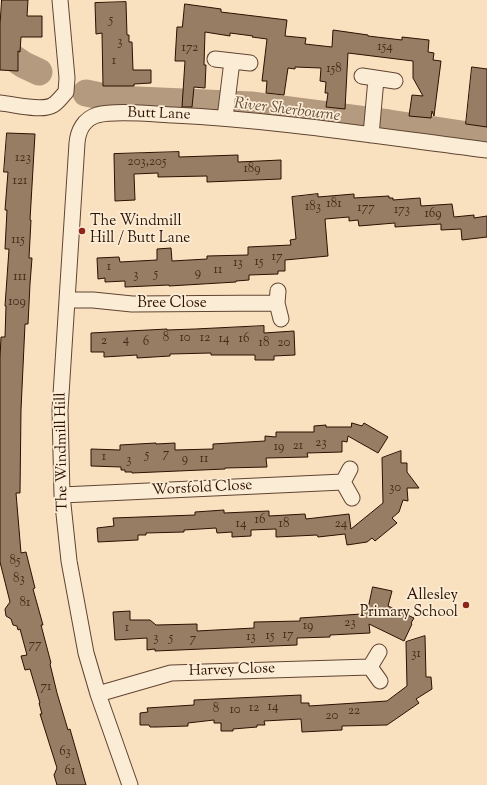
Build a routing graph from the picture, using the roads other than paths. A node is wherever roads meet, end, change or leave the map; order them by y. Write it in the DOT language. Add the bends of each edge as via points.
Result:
graph roads {
  1 [pos="60,0"];
  2 [pos="215,59"];
  3 [pos="232,61"];
  4 [pos="250,63"];
  5 [pos="396,81"];
  6 [pos="0,103"];
  7 [pos="225,109"];
  8 [pos="93,117"];
  9 [pos="372,125"];
  10 [pos="487,150"];
  11 [pos="67,300"];
  12 [pos="281,319"];
  13 [pos="62,495"];
  14 [pos="352,498"];
  15 [pos="379,652"];
  16 [pos="370,667"];
  17 [pos="380,681"];
  18 [pos="98,694"];
  19 [pos="130,785"];
  1 -- 6 [label="street" via="66,92 53,105 43,108"];
  2 -- 3 [label="street"];
  3 -- 4 [label="street"];
  3 -- 7 [label="street"];
  5 -- 9 [label="street" via="369,78"];
  7 -- 8 [label="street, Butt Lane" via="104,114"];
  7 -- 9 [label="street, Butt Lane"];
  8 -- 11 [label="street, The Windmill Hill" via="80,128 77,137"];
  9 -- 10 [label="street, Butt Lane"];
  11 -- 12 [label="street, Bree Close" via="132,304 278,297"];
  11 -- 13 [label="street, The Windmill Hill" via="60,410"];
  13 -- 14 [label="street, Worsfold Close" via="346,475"];
  13 -- 18 [label="street, The Windmill Hill" via="69,560 86,653"];
  15 -- 16 [label="street"];
  16 -- 17 [label="street"];
  16 -- 18 [label="street, Harvey Close" via="171,673"];
  18 -- 19 [label="street, The Windmill Hill"];
}
